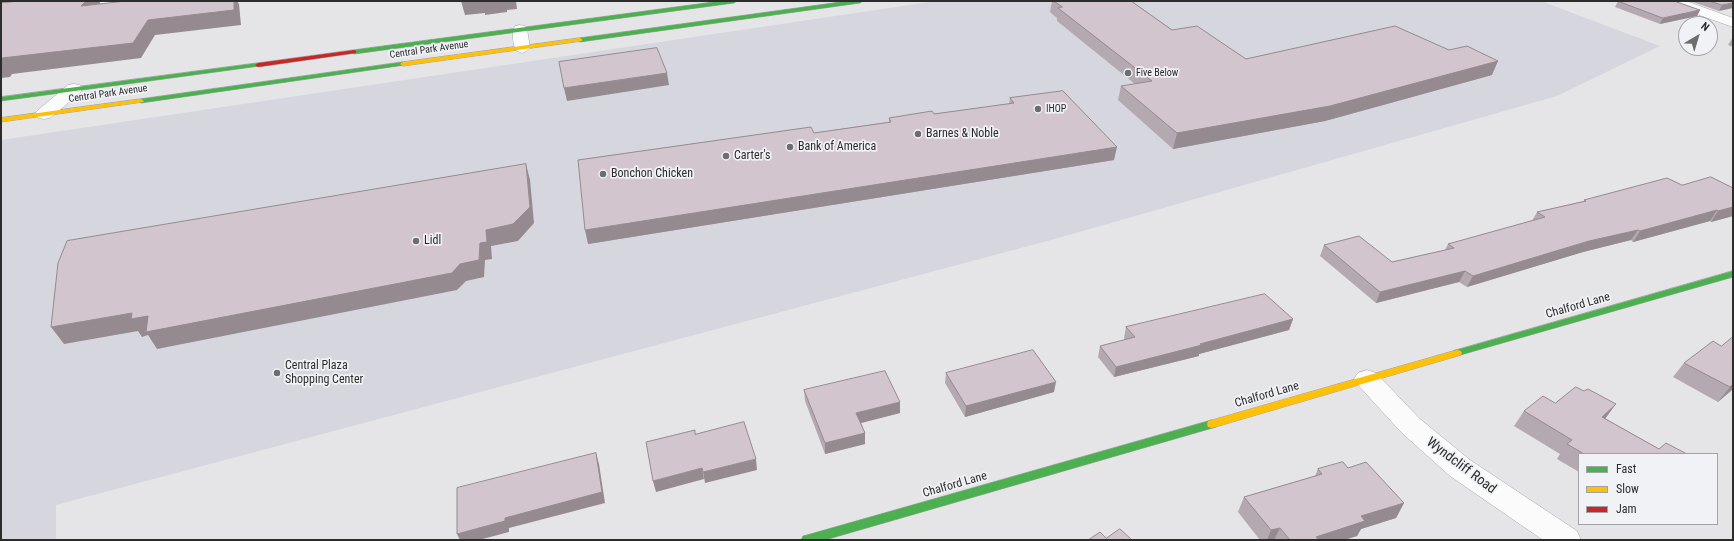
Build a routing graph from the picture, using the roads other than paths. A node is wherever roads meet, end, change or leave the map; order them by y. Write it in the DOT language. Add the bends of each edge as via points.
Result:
graph roads {
  1 [pos="112,1"];
  2 [pos="734,1"];
  3 [pos="860,1"];
  4 [pos="1673,1"];
  5 [pos="56,7"];
  6 [pos="1733,23"];
  7 [pos="520,29"];
  8 [pos="522,48"];
  9 [pos="74,89"];
  10 [pos="1,99"];
  11 [pos="44,114"];
  12 [pos="1,120"];
  13 [pos="1733,274"];
  14 [pos="1367,379"];
  15 [pos="858,533"];
  16 [pos="807,540"];
  17 [pos="1566,540"];
  1 -- 5 [label="street"];
  2 -- 7 [label="main road, Central Park Avenue"];
  3 -- 8 [label="main road, Central Park Avenue"];
  4 -- 6 [label="street"];
  7 -- 8 [label="street"];
  7 -- 9 [label="main road, Central Park Avenue"];
  8 -- 11 [label="main road, Central Park Avenue"];
  9 -- 10 [label="main road, Central Park Avenue"];
  9 -- 11 [label="street"];
  11 -- 12 [label="main road, Central Park Avenue"];
  13 -- 14 [label="main road, Chalford Lane"];
  14 -- 15 [label="main road, Chalford Lane"];
  14 -- 17 [label="street, Wyndcliff Road" via="1411,426 1460,468"];
  15 -- 16 [label="main road, Chalford Lane"];
}
